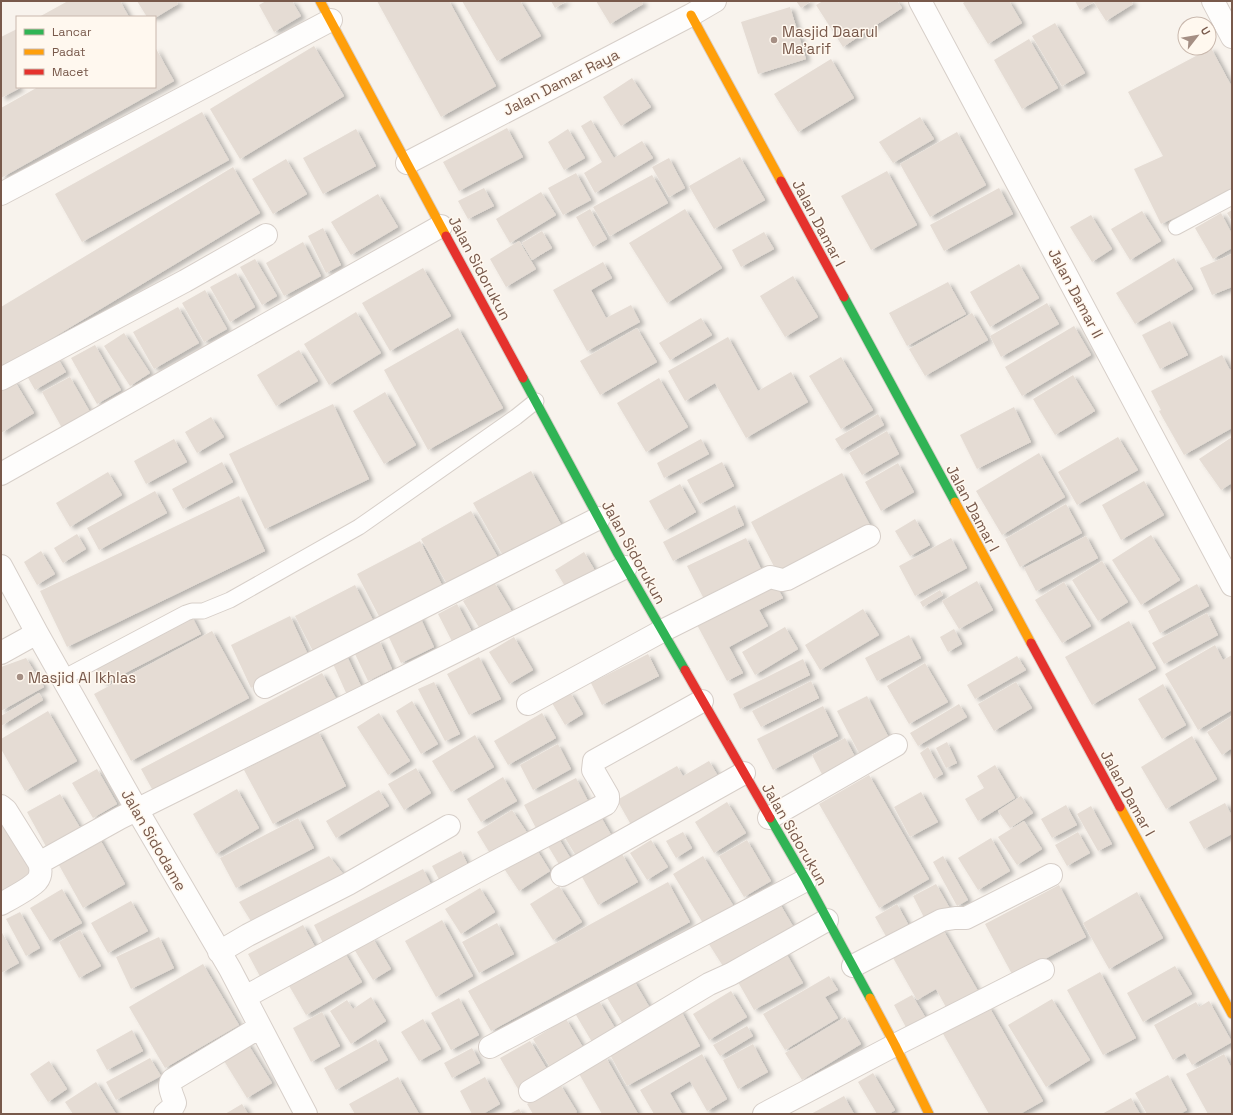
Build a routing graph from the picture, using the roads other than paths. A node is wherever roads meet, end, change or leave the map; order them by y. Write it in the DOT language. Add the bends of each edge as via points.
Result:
graph roads {
  1 [pos="320,1"];
  2 [pos="715,1"];
  3 [pos="920,1"];
  4 [pos="1213,1"];
  5 [pos="691,15"];
  6 [pos="331,20"];
  7 [pos="1232,37"];
  8 [pos="407,163"];
  9 [pos="1,194"];
  10 [pos="1232,197"];
  11 [pos="441,226"];
  12 [pos="1176,227"];
  13 [pos="266,235"];
  14 [pos="1,379"];
  15 [pos="536,401"];
  16 [pos="1,474"];
  17 [pos="599,518"];
  18 [pos="869,536"];
  19 [pos="1,566"];
  20 [pos="626,567"];
  21 [pos="1232,585"];
  22 [pos="662,631"];
  23 [pos="37,633"];
  24 [pos="1,653"];
  25 [pos="63,678"];
  26 [pos="265,687"];
  27 [pos="702,700"];
  28 [pos="528,704"];
  29 [pos="896,745"];
  30 [pos="744,773"];
  31 [pos="1,806"];
  32 [pos="137,810"];
  33 [pos="770,818"];
  34 [pos="449,826"];
  35 [pos="39,862"];
  36 [pos="562,875"];
  37 [pos="1051,875"];
  38 [pos="806,880"];
  39 [pos="1,904"];
  40 [pos="827,920"];
  41 [pos="219,952"];
  42 [pos="853,966"];
  43 [pos="1043,970"];
  44 [pos="245,997"];
  45 [pos="1232,1014"];
  46 [pos="260,1027"];
  47 [pos="895,1044"];
  48 [pos="490,1047"];
  49 [pos="530,1091"];
  50 [pos="165,1114"];
  51 [pos="306,1114"];
  52 [pos="764,1114"];
  53 [pos="929,1114"];
  1 -- 6 [label="street, Jalan Sidorukun"];
  2 -- 5 [label="street, Jalan Damar Raya"];
  3 -- 21 [label="street, Jalan Damar II"];
  4 -- 7 [label="street"];
  5 -- 8 [label="street, Jalan Damar Raya"];
  5 -- 45 [label="street, Jalan Damar I"];
  6 -- 8 [label="street, Jalan Sidorukun"];
  6 -- 9 [label="street"];
  8 -- 11 [label="street, Jalan Sidorukun"];
  10 -- 12 [label="lane"];
  11 -- 15 [label="street, Jalan Sidorukun"];
  11 -- 16 [label="street"];
  13 -- 14 [label="street"];
  15 -- 17 [label="street, Jalan Sidorukun"];
  15 -- 25 [label="lane" via="359,527 230,600 203,611 186,613"];
  17 -- 20 [label="street, Jalan Sidorukun"];
  17 -- 26 [label="street"];
  18 -- 22 [label="street" via="787,578 782,580 770,577"];
  19 -- 23 [label="street, Jalan Sidodame"];
  20 -- 22 [label="street, Jalan Sidorukun"];
  20 -- 32 [label="street"];
  22 -- 27 [label="street, Jalan Sidorukun"];
  22 -- 28 [label="street"];
  23 -- 24 [label="street"];
  23 -- 25 [label="street, Jalan Sidodame"];
  25 -- 32 [label="street, Jalan Sidodame"];
  27 -- 30 [label="street, Jalan Sidorukun"];
  27 -- 44 [label="street" via="594,761 593,770 608,796 606,804 467,876"];
  29 -- 33 [label="street"];
  30 -- 33 [label="street, Jalan Sidorukun"];
  30 -- 36 [label="street"];
  31 -- 35 [label="street"];
  32 -- 35 [label="street"];
  32 -- 41 [label="street, Jalan Sidodame"];
  33 -- 38 [label="street, Jalan Sidorukun"];
  34 -- 41 [label="street" via="348,884"];
  35 -- 39 [label="street" via="42,869 37,881"];
  37 -- 42 [label="street" via="966,918 942,920"];
  38 -- 40 [label="street, Jalan Sidorukun"];
  38 -- 48 [label="street"];
  40 -- 42 [label="street, Jalan Sidorukun"];
  40 -- 49 [label="street" via="709,984"];
  41 -- 44 [label="street, Jalan Sidodame"];
  42 -- 47 [label="street, Jalan Sidorukun"];
  43 -- 47 [label="street"];
  44 -- 46 [label="street, Jalan Sidodame"];
  46 -- 50 [label="street" via="172,1080 170,1086 175,1103"];
  46 -- 51 [label="street, Jalan Sidodame"];
  47 -- 52 [label="street"];
  47 -- 53 [label="street, Jalan Sidorukun"];
}
